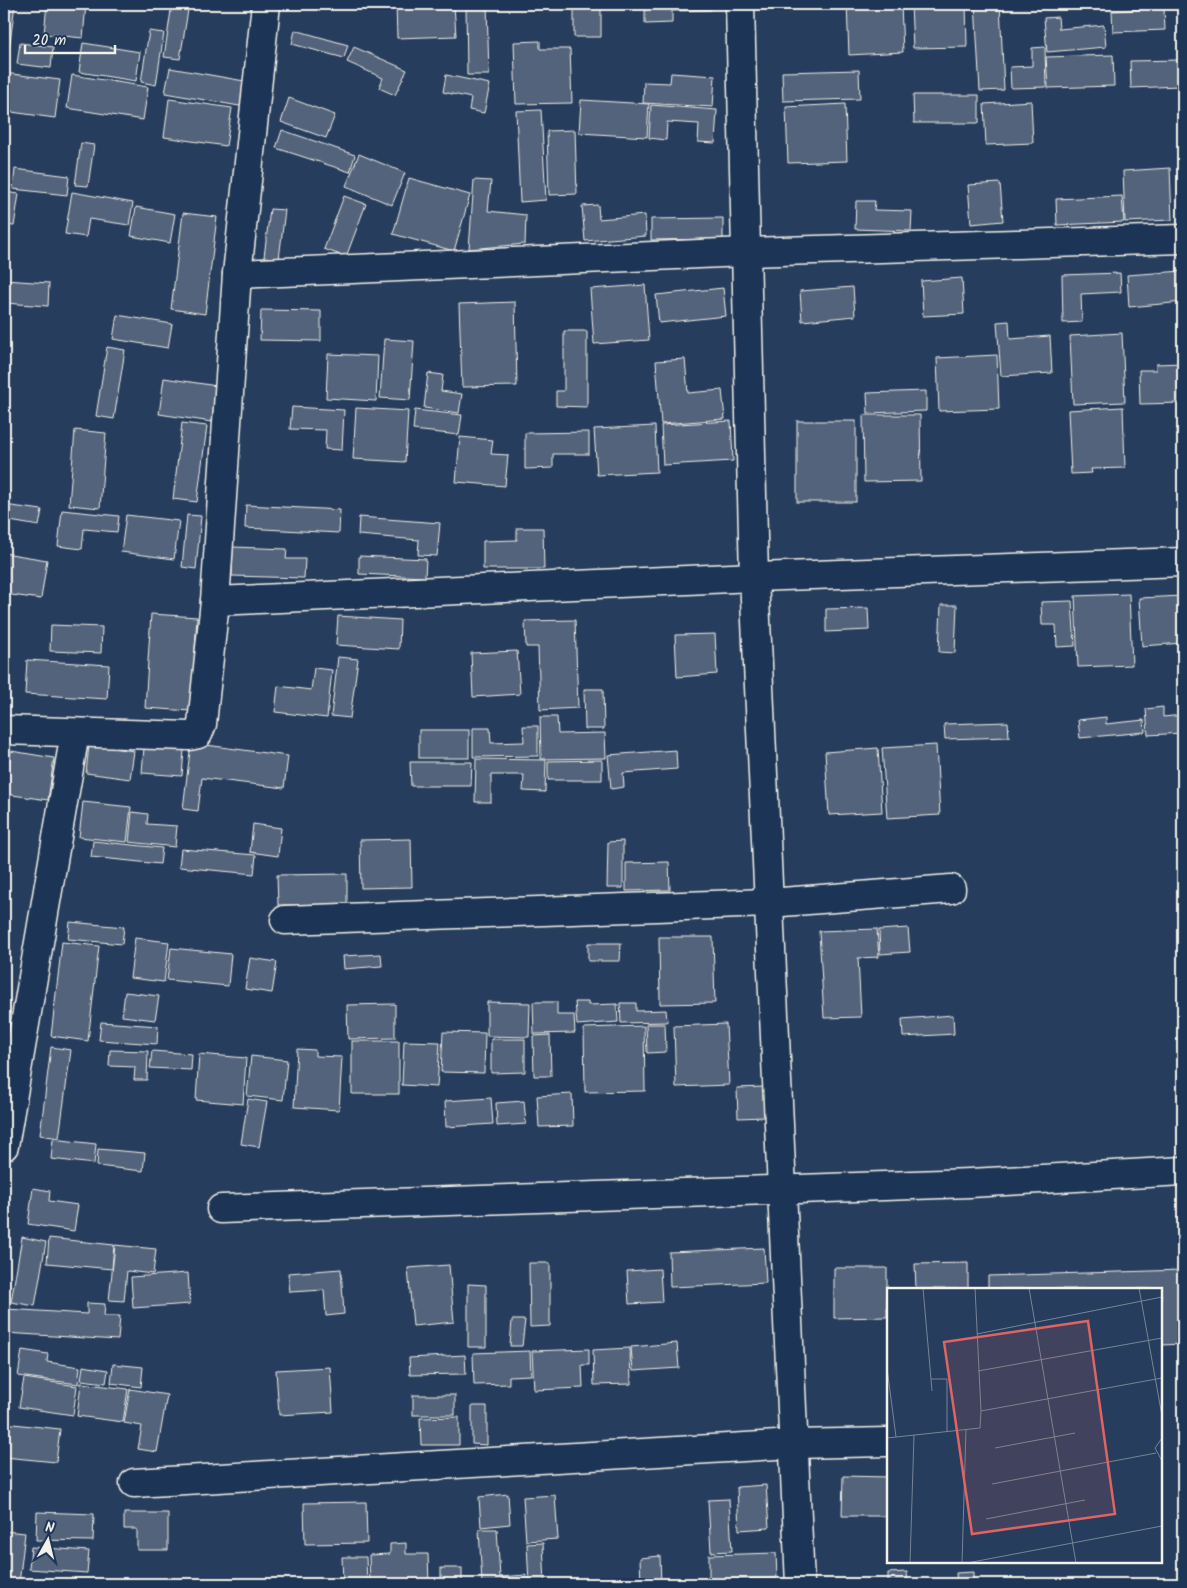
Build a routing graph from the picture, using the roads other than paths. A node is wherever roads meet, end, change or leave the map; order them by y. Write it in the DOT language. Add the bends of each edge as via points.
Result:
graph roads {
  1 [pos="266,4"];
  2 [pos="740,4"];
  3 [pos="1183,239"];
  4 [pos="746,252"];
  5 [pos="236,274"];
  6 [pos="1183,562"];
  7 [pos="754,577"];
  8 [pos="215,600"];
  9 [pos="4,730"];
  10 [pos="75,734"];
  11 [pos="951,889"];
  12 [pos="769,903"];
  13 [pos="285,920"];
  14 [pos="4,1146"];
  15 [pos="1183,1171"];
  16 [pos="782,1188"];
  17 [pos="221,1209"];
  18 [pos="887,1442"];
  19 [pos="794,1444"];
  20 [pos="134,1484"];
  21 [pos="800,1584"];
  1 -- 5 [label="street"];
  2 -- 4 [label="street"];
  3 -- 4 [label="street"];
  4 -- 5 [label="street"];
  4 -- 7 [label="street"];
  5 -- 8 [label="street"];
  6 -- 7 [label="street"];
  7 -- 8 [label="street"];
  7 -- 12 [label="street"];
  8 -- 10 [label="street" via="202,724 198,734"];
  9 -- 10 [label="street"];
  10 -- 14 [label="street"];
  11 -- 12 [label="street"];
  12 -- 13 [label="street"];
  12 -- 16 [label="street"];
  15 -- 16 [label="street" via="970,1183"];
  16 -- 17 [label="street"];
  16 -- 19 [label="street"];
  18 -- 19 [label="street"];
  19 -- 20 [label="street"];
  19 -- 21 [label="street"];
}
